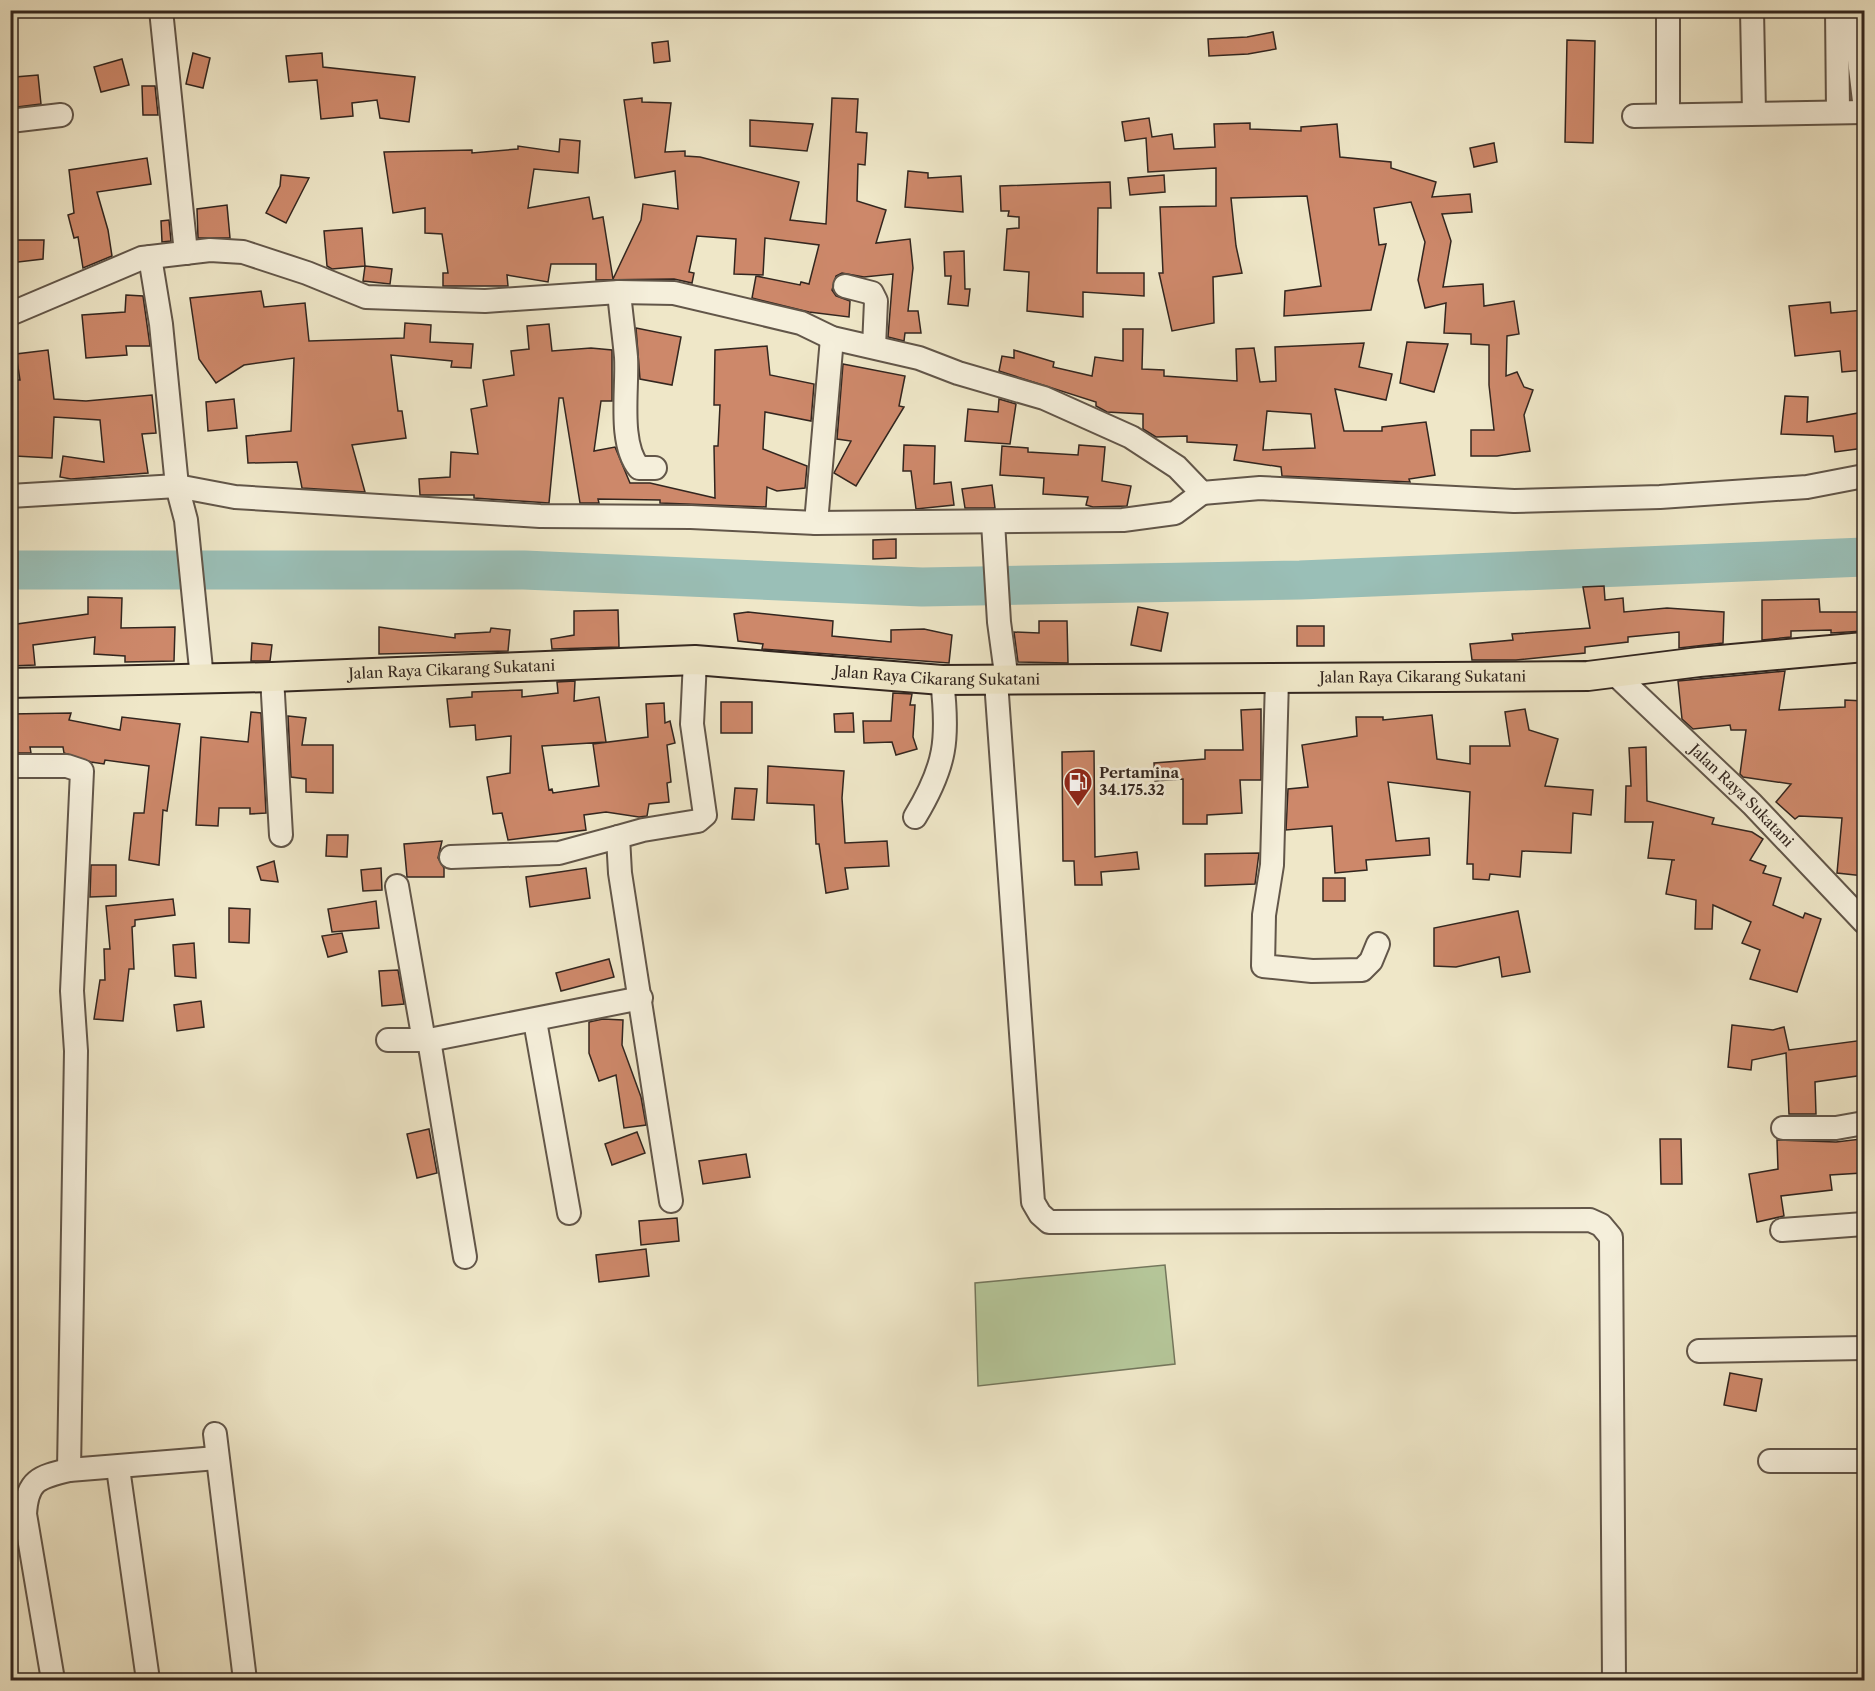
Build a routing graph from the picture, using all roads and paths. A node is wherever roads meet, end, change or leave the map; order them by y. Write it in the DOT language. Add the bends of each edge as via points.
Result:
graph roads {
  1 [pos="161,10"];
  2 [pos="1668,10"];
  3 [pos="1752,10"];
  4 [pos="1837,10"];
  5 [pos="1853,10"];
  6 [pos="1864,101"];
  7 [pos="1838,111"];
  8 [pos="1864,112"];
  9 [pos="1754,113"];
  10 [pos="1668,114"];
  11 [pos="61,115"];
  12 [pos="1634,116"];
  13 [pos="10,121"];
  14 [pos="186,253"];
  15 [pos="150,257"];
  16 [pos="844,286"];
  17 [pos="619,292"];
  18 [pos="10,314"];
  19 [pos="832,338"];
  20 [pos="874,347"];
  21 [pos="655,468"];
  22 [pos="1864,476"];
  23 [pos="177,486"];
  24 [pos="1202,493"];
  25 [pos="10,496"];
  26 [pos="816,522"];
  27 [pos="993,522"];
  28 [pos="1864,647"];
  29 [pos="694,660"];
  30 [pos="1614,673"];
  31 [pos="272,677"];
  32 [pos="202,678"];
  33 [pos="1277,679"];
  34 [pos="942,680"];
  35 [pos="1002,681"];
  36 [pos="10,683"];
  37 [pos="10,766"];
  38 [pos="915,817"];
  39 [pos="281,835"];
  40 [pos="618,837"];
  41 [pos="451,857"];
  42 [pos="397,886"];
  43 [pos="1864,922"];
  44 [pos="1378,944"];
  45 [pos="641,998"];
  46 [pos="535,1021"];
  47 [pos="388,1040"];
  48 [pos="426,1040"];
  49 [pos="1864,1123"];
  50 [pos="1783,1128"];
  51 [pos="671,1201"];
  52 [pos="569,1213"];
  53 [pos="1864,1224"];
  54 [pos="1782,1230"];
  55 [pos="465,1257"];
  56 [pos="1864,1348"];
  57 [pos="1699,1352"];
  58 [pos="215,1434"];
  59 [pos="217,1458"];
  60 [pos="1770,1461"];
  61 [pos="1864,1461"];
  62 [pos="118,1468"];
  63 [pos="69,1470"];
  64 [pos="53,1680"];
  65 [pos="148,1680"];
  66 [pos="245,1680"];
  67 [pos="1614,1680"];
  1 -- 14 [label="street"];
  2 -- 10 [label="street"];
  3 -- 9 [label="street"];
  4 -- 7 [label="street"];
  5 -- 6 [label="street"];
  7 -- 8 [label="street"];
  7 -- 9 [label="street"];
  9 -- 10 [label="street"];
  10 -- 12 [label="street"];
  11 -- 13 [label="street"];
  14 -- 15 [label="street"];
  14 -- 17 [label="street" via="243,252 366,297 485,301"];
  15 -- 18 [label="street" via="92,277"];
  15 -- 23 [label="street" via="161,324"];
  16 -- 20 [label="street" via="872,293 876,301"];
  17 -- 19 [label="street" via="674,293 801,323"];
  17 -- 21 [label="street" via="630,444 639,468"];
  19 -- 20 [label="street"];
  19 -- 26 [label="street"];
  20 -- 24 [label="street" via="919,358 1074,410 1131,437 1177,467"];
  22 -- 24 [label="street" via="1807,487 1514,501 1260,488"];
  23 -- 25 [label="street"];
  23 -- 26 [label="street" via="235,497 540,516"];
  23 -- 32 [label="street" via="186,520"];
  24 -- 27 [label="street" via="1174,513 1161,515 1123,520"];
  26 -- 27 [label="street"];
  27 -- 35 [label="street"];
  28 -- 30 [label="main road, Jalan Raya Cikarang Sukatani"];
  29 -- 31 [label="main road, Jalan Raya Cikarang Sukatani"];
  29 -- 34 [label="main road, Jalan Raya Cikarang Sukatani"];
  29 -- 40 [label="street" via="692,724 705,815 698,821"];
  30 -- 33 [label="main road, Jalan Raya Cikarang Sukatani" via="1566,677"];
  30 -- 43 [label="street, Jalan Raya Sukatani" via="1752,804"];
  31 -- 32 [label="main road, Jalan Raya Cikarang Sukatani"];
  31 -- 39 [label="street"];
  32 -- 36 [label="main road, Jalan Raya Cikarang Sukatani"];
  33 -- 35 [label="main road, Jalan Raya Cikarang Sukatani"];
  33 -- 44 [label="street" via="1272,865 1264,915 1263,966 1312,971 1362,970"];
  34 -- 35 [label="main road, Jalan Raya Cikarang Sukatani"];
  34 -- 38 [label="street" via="948,726 943,755 934,787"];
  35 -- 67 [label="street" via="1033,1202 1040,1215 1049,1222 1590,1220 1602,1225 1611,1237"];
  37 -- 63 [label="street" via="67,766 82,771 72,991 76,1051"];
  40 -- 41 [label="street" via="559,853"];
  40 -- 45 [label="street" via="620,873"];
  42 -- 48 [label="street"];
  45 -- 46 [label="street"];
  45 -- 51 [label="street"];
  46 -- 48 [label="street"];
  46 -- 52 [label="street"];
  47 -- 48 [label="street"];
  48 -- 55 [label="street"];
  49 -- 50 [label="street" via="1836,1128"];
  53 -- 54 [label="street"];
  56 -- 57 [label="street"];
  58 -- 59 [label="street"];
  59 -- 62 [label="street"];
  59 -- 66 [label="street"];
  60 -- 61 [label="street"];
  62 -- 63 [label="street"];
  62 -- 65 [label="street"];
  63 -- 64 [label="street" via="35,1482 26,1494 25,1514"];
}
